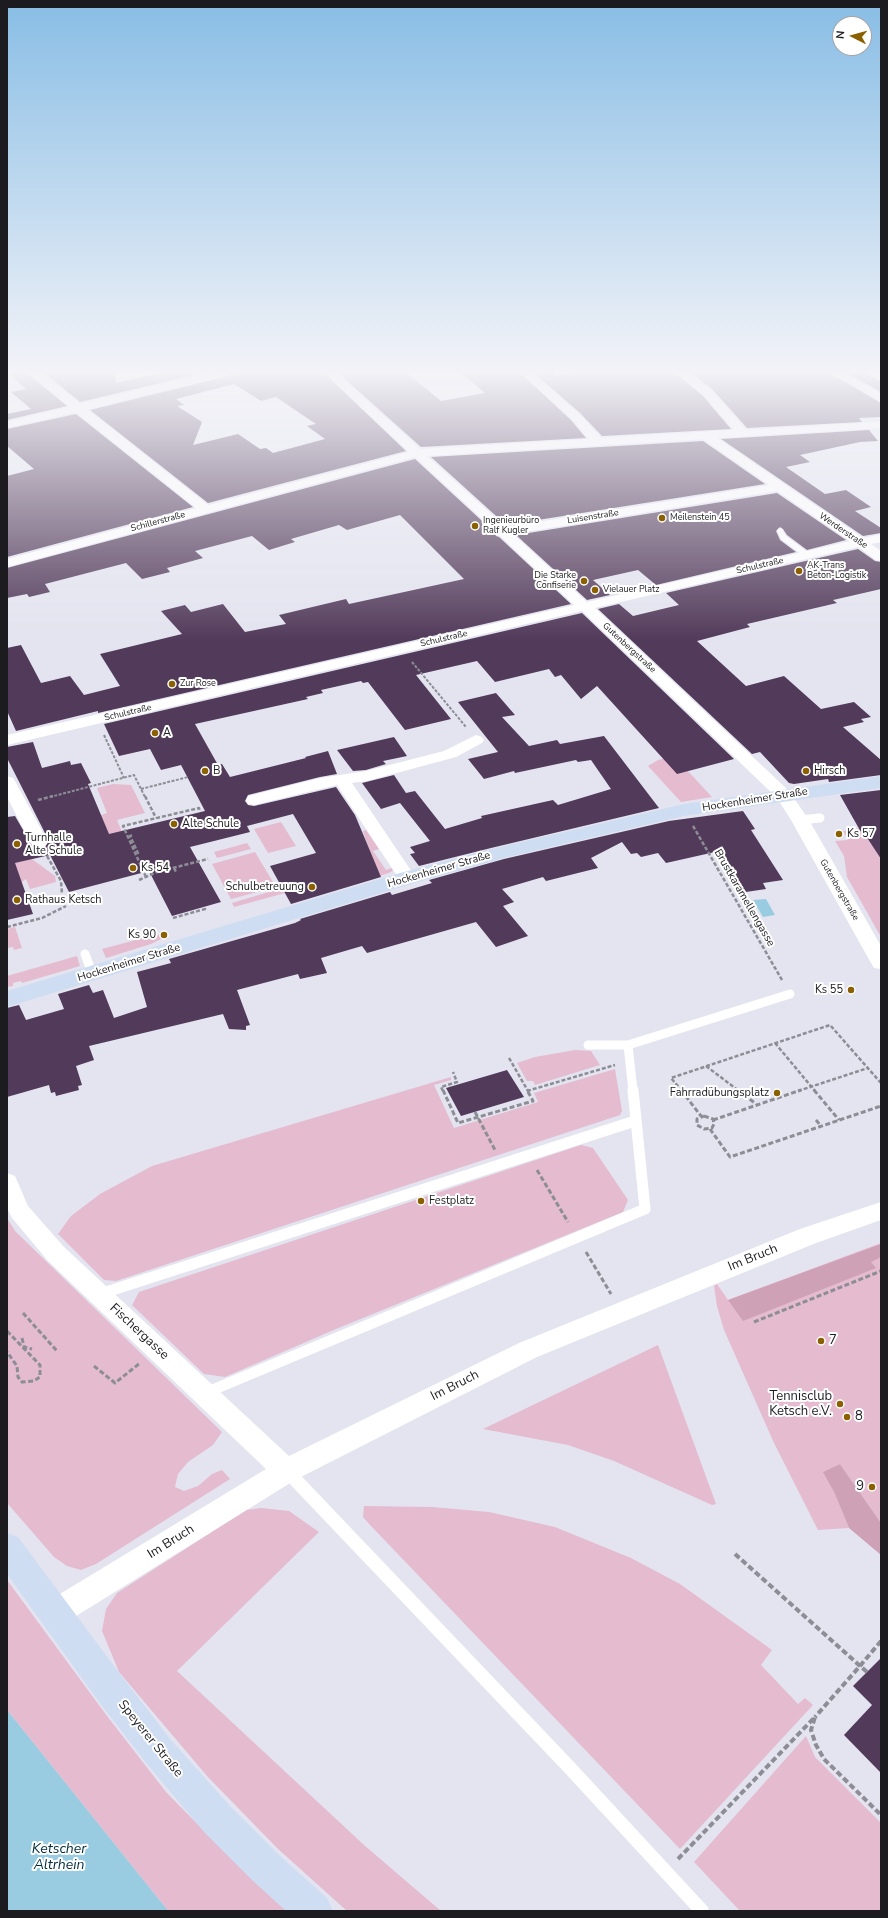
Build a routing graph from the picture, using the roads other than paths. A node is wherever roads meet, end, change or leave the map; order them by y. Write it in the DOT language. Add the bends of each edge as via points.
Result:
graph roads {
  1 [pos="145,462"];
  2 [pos="385,462"];
  3 [pos="426,462"];
  4 [pos="743,462"];
  5 [pos="779,487"];
  6 [pos="205,509"];
  7 [pos="780,531"];
  8 [pos="501,532"];
  9 [pos="881,538"];
  10 [pos="860,543"];
  11 [pos="807,555"];
  12 [pos="881,557"];
  13 [pos="7,563"];
  14 [pos="585,608"];
  15 [pos="7,740"];
  16 [pos="476,740"];
  17 [pos="341,779"];
  18 [pos="7,781"];
  19 [pos="881,782"];
  20 [pos="783,795"];
  21 [pos="254,800"];
  22 [pos="820,818"];
  23 [pos="800,820"];
  24 [pos="39,842"];
  25 [pos="407,878"];
  26 [pos="85,954"];
  27 [pos="881,963"];
  28 [pos="92,974"];
  29 [pos="790,994"];
  30 [pos="7,999"];
  31 [pos="588,1045"];
  32 [pos="628,1045"];
  33 [pos="635,1121"];
  34 [pos="7,1182"];
  35 [pos="881,1211"];
  36 [pos="99,1294"];
  37 [pos="205,1393"];
  38 [pos="286,1471"];
  39 [pos="7,1548"];
  40 [pos="54,1613"];
  41 [pos="314,1911"];
  42 [pos="702,1911"];
  1 -- 6 [label="street"];
  2 -- 6 [label="street, Schillerstraße"];
  3 -- 8 [label="street, Gutenbergstraße"];
  4 -- 5 [label="street, Werderstraße"];
  5 -- 8 [label="street, Luisenstraße"];
  5 -- 10 [label="street, Werderstraße"];
  6 -- 13 [label="street, Schillerstraße"];
  7 -- 11 [label="lane" via="780,538"];
  8 -- 14 [label="street, Gutenbergstraße"];
  9 -- 10 [label="street, Schulstraße"];
  10 -- 11 [label="street, Schulstraße"];
  10 -- 12 [label="street, Werderstraße"];
  11 -- 14 [label="street, Schulstraße"];
  14 -- 15 [label="street, Schulstraße"];
  14 -- 20 [label="street, Gutenbergstraße"];
  16 -- 17 [label="street" via="450,754 367,776"];
  17 -- 21 [label="street"];
  17 -- 25 [label="street"];
  18 -- 24 [label="street"];
  19 -- 20 [label="street, Hockenheimer Straße"];
  20 -- 23 [label="street, Gutenbergstraße"];
  20 -- 25 [label="street, Hockenheimer Straße" via="684,810 571,835"];
  22 -- 23 [label="lane"];
  23 -- 27 [label="street, Gutenbergstraße"];
  25 -- 28 [label="street, Hockenheimer Straße"];
  26 -- 28 [label="lane"];
  28 -- 30 [label="street, Hockenheimer Straße"];
  29 -- 32 [label="lane"];
  31 -- 32 [label="lane"];
  32 -- 33 [label="lane"];
  33 -- 36 [label="lane"];
  33 -- 37 [label="lane" via="645,1208"];
  34 -- 36 [label="street, Fischergasse" via="20,1212 34,1230"];
  35 -- 38 [label="street, Im Bruch" via="801,1239 528,1350"];
  36 -- 37 [label="street, Fischergasse"];
  37 -- 38 [label="street, Fischergasse"];
  38 -- 40 [label="street, Im Bruch"];
  38 -- 42 [label="lane" via="569,1767"];
  39 -- 40 [label="street, Speyerer Straße"];
  40 -- 41 [label="street, Speyerer Straße" via="159,1752 212,1813 267,1870"];
}
